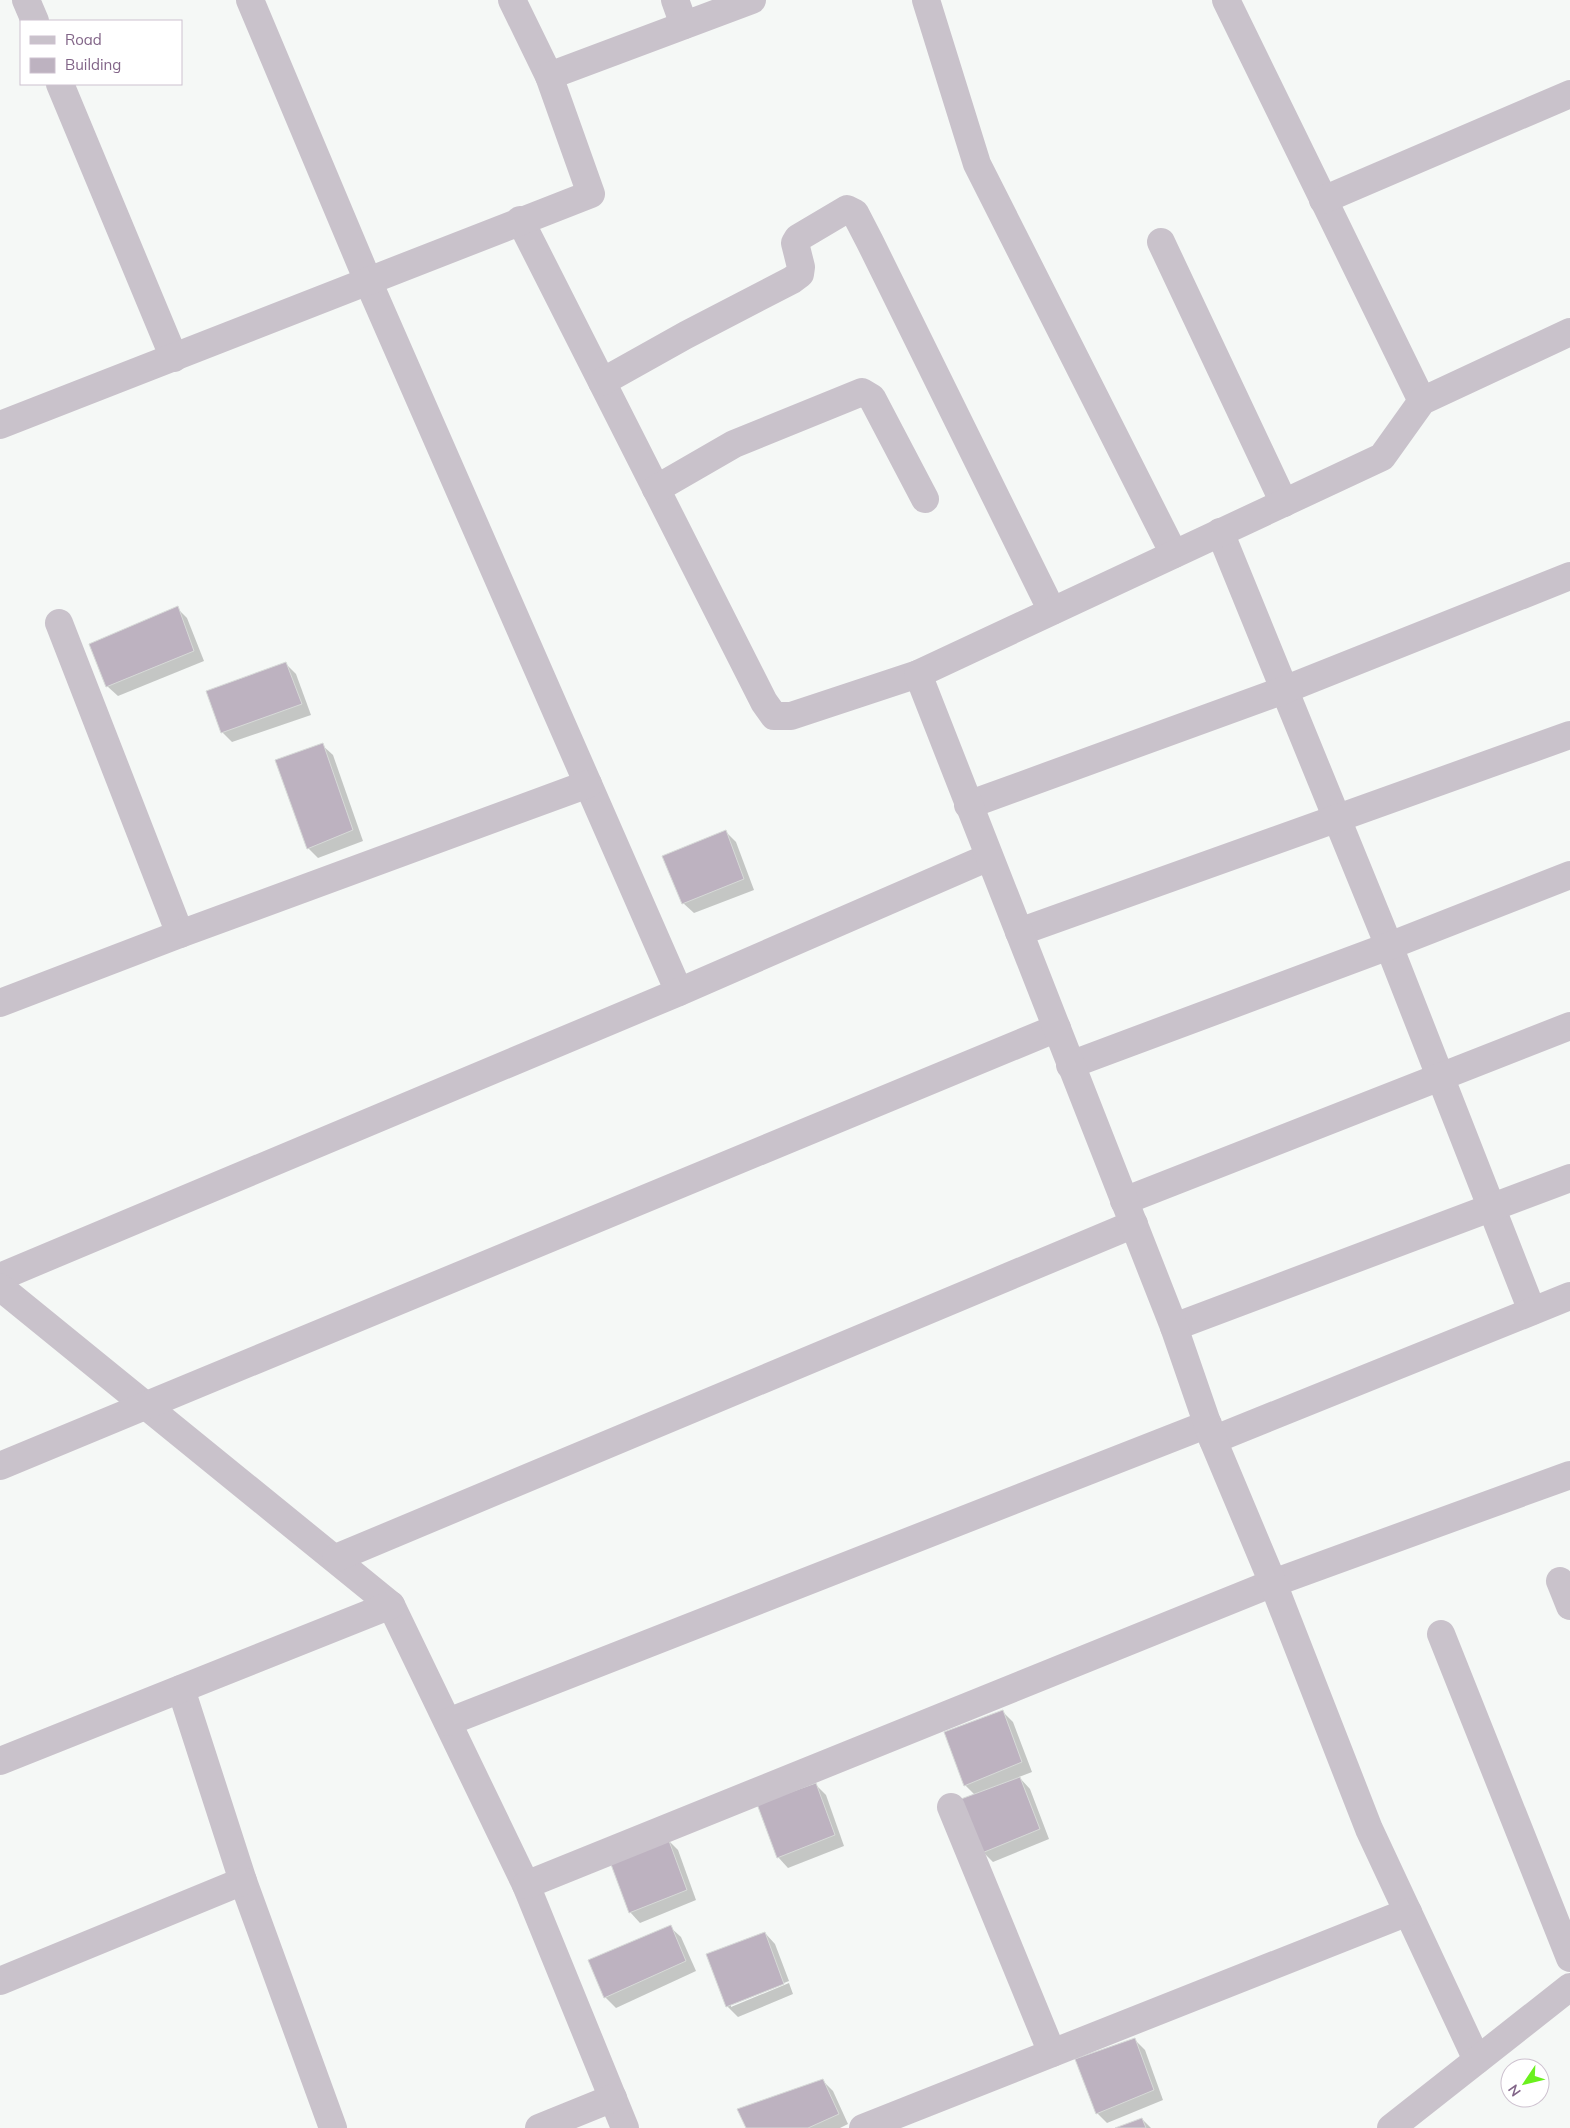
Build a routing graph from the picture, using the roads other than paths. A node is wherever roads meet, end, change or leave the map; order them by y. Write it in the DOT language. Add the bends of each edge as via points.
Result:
graph roads {
  1 [pos="26,0"];
  2 [pos="250,0"];
  3 [pos="512,0"];
  4 [pos="675,0"];
  5 [pos="752,0"];
  6 [pos="926,0"];
  7 [pos="1227,0"];
  8 [pos="35,20"];
  9 [pos="684,25"];
  10 [pos="548,76"];
  11 [pos="60,85"];
  12 [pos="1570,94"];
  13 [pos="1323,200"];
  14 [pos="520,220"];
  15 [pos="1161,242"];
  16 [pos="368,281"];
  17 [pos="1568,338"];
  18 [pos="174,358"];
  19 [pos="602,382"];
  20 [pos="1422,401"];
  21 [pos="0,425"];
  22 [pos="656,490"];
  23 [pos="925,499"];
  24 [pos="1284,503"];
  25 [pos="1220,532"];
  26 [pos="1174,554"];
  27 [pos="1570,576"];
  28 [pos="1052,611"];
  29 [pos="59,623"];
  30 [pos="918,674"];
  31 [pos="1284,690"];
  32 [pos="1570,734"];
  33 [pos="588,784"];
  34 [pos="968,805"];
  35 [pos="1337,820"];
  36 [pos="989,857"];
  37 [pos="1570,875"];
  38 [pos="1019,932"];
  39 [pos="180,934"];
  40 [pos="1390,946"];
  41 [pos="679,992"];
  42 [pos="0,1003"];
  43 [pos="1570,1026"];
  44 [pos="1057,1028"];
  45 [pos="1070,1065"];
  46 [pos="1440,1076"];
  47 [pos="1570,1178"];
  48 [pos="1492,1207"];
  49 [pos="1129,1212"];
  50 [pos="0,1277"];
  51 [pos="0,1287"];
  52 [pos="1570,1296"];
  53 [pos="1532,1311"];
  54 [pos="1174,1327"];
  55 [pos="146,1405"];
  56 [pos="1210,1432"];
  57 [pos="0,1466"];
  58 [pos="1570,1474"];
  59 [pos="336,1558"];
  60 [pos="1560,1581"];
  61 [pos="1273,1583"];
  62 [pos="391,1605"];
  63 [pos="1570,1606"];
  64 [pos="1441,1634"];
  65 [pos="181,1689"];
  66 [pos="448,1722"];
  67 [pos="0,1761"];
  68 [pos="951,1807"];
  69 [pos="243,1881"];
  70 [pos="526,1885"];
  71 [pos="1408,1912"];
  72 [pos="1570,1958"];
  73 [pos="0,1981"];
  74 [pos="1568,1994"];
  75 [pos="1052,2053"];
  76 [pos="1477,2060"];
  77 [pos="612,2098"];
  78 [pos="332,2128"];
  79 [pos="539,2128"];
  80 [pos="625,2128"];
  81 [pos="863,2128"];
  82 [pos="1391,2128"];
  1 -- 8 [label="street"];
  2 -- 16 [label="street"];
  3 -- 10 [label="street"];
  4 -- 9 [label="street"];
  5 -- 9 [label="street"];
  6 -- 26 [label="street" via="977,164"];
  7 -- 13 [label="street"];
  9 -- 10 [label="street"];
  10 -- 14 [label="street" via="591,194"];
  11 -- 18 [label="street"];
  12 -- 13 [label="street"];
  13 -- 20 [label="street"];
  14 -- 16 [label="street"];
  14 -- 19 [label="street"];
  15 -- 24 [label="street"];
  16 -- 18 [label="street"];
  16 -- 33 [label="street"];
  17 -- 20 [label="street"];
  18 -- 21 [label="street"];
  19 -- 22 [label="street"];
  19 -- 28 [label="street" via="792,280 800,274 795,243 798,238 847,209 855,213"];
  20 -- 24 [label="street" via="1382,456"];
  22 -- 23 [label="street" via="734,444 862,392 872,398"];
  22 -- 30 [label="street" via="774,716 791,716"];
  24 -- 25 [label="street"];
  25 -- 26 [label="street"];
  25 -- 31 [label="street"];
  26 -- 28 [label="street"];
  27 -- 31 [label="street"];
  28 -- 30 [label="street"];
  29 -- 39 [label="street"];
  30 -- 34 [label="street"];
  31 -- 34 [label="street"];
  31 -- 35 [label="street"];
  32 -- 35 [label="street"];
  33 -- 39 [label="street"];
  33 -- 41 [label="street"];
  34 -- 36 [label="street"];
  35 -- 38 [label="street"];
  35 -- 40 [label="street"];
  36 -- 38 [label="street"];
  36 -- 41 [label="street"];
  37 -- 40 [label="street"];
  38 -- 44 [label="street"];
  39 -- 42 [label="street"];
  40 -- 45 [label="street"];
  40 -- 46 [label="street"];
  41 -- 50 [label="street"];
  43 -- 46 [label="street"];
  44 -- 45 [label="street"];
  44 -- 55 [label="street"];
  45 -- 49 [label="street"];
  46 -- 48 [label="street"];
  46 -- 49 [label="street"];
  47 -- 48 [label="street"];
  48 -- 53 [label="street"];
  48 -- 54 [label="street"];
  49 -- 54 [label="street"];
  49 -- 59 [label="street"];
  51 -- 55 [label="street"];
  52 -- 53 [label="street"];
  53 -- 56 [label="street"];
  54 -- 56 [label="street"];
  55 -- 57 [label="street"];
  55 -- 59 [label="street"];
  56 -- 61 [label="street"];
  56 -- 66 [label="street"];
  58 -- 61 [label="street"];
  59 -- 62 [label="street"];
  60 -- 63 [label="street"];
  61 -- 70 [label="street"];
  61 -- 71 [label="street" via="1369,1829"];
  62 -- 65 [label="street"];
  62 -- 66 [label="street"];
  64 -- 72 [label="street"];
  65 -- 67 [label="street"];
  65 -- 69 [label="street"];
  66 -- 70 [label="street"];
  68 -- 75 [label="street"];
  69 -- 73 [label="street"];
  69 -- 78 [label="street"];
  70 -- 77 [label="street"];
  71 -- 75 [label="street"];
  71 -- 76 [label="street"];
  74 -- 76 [label="street"];
  75 -- 81 [label="street"];
  76 -- 82 [label="street"];
  77 -- 79 [label="street"];
  77 -- 80 [label="street"];
}
